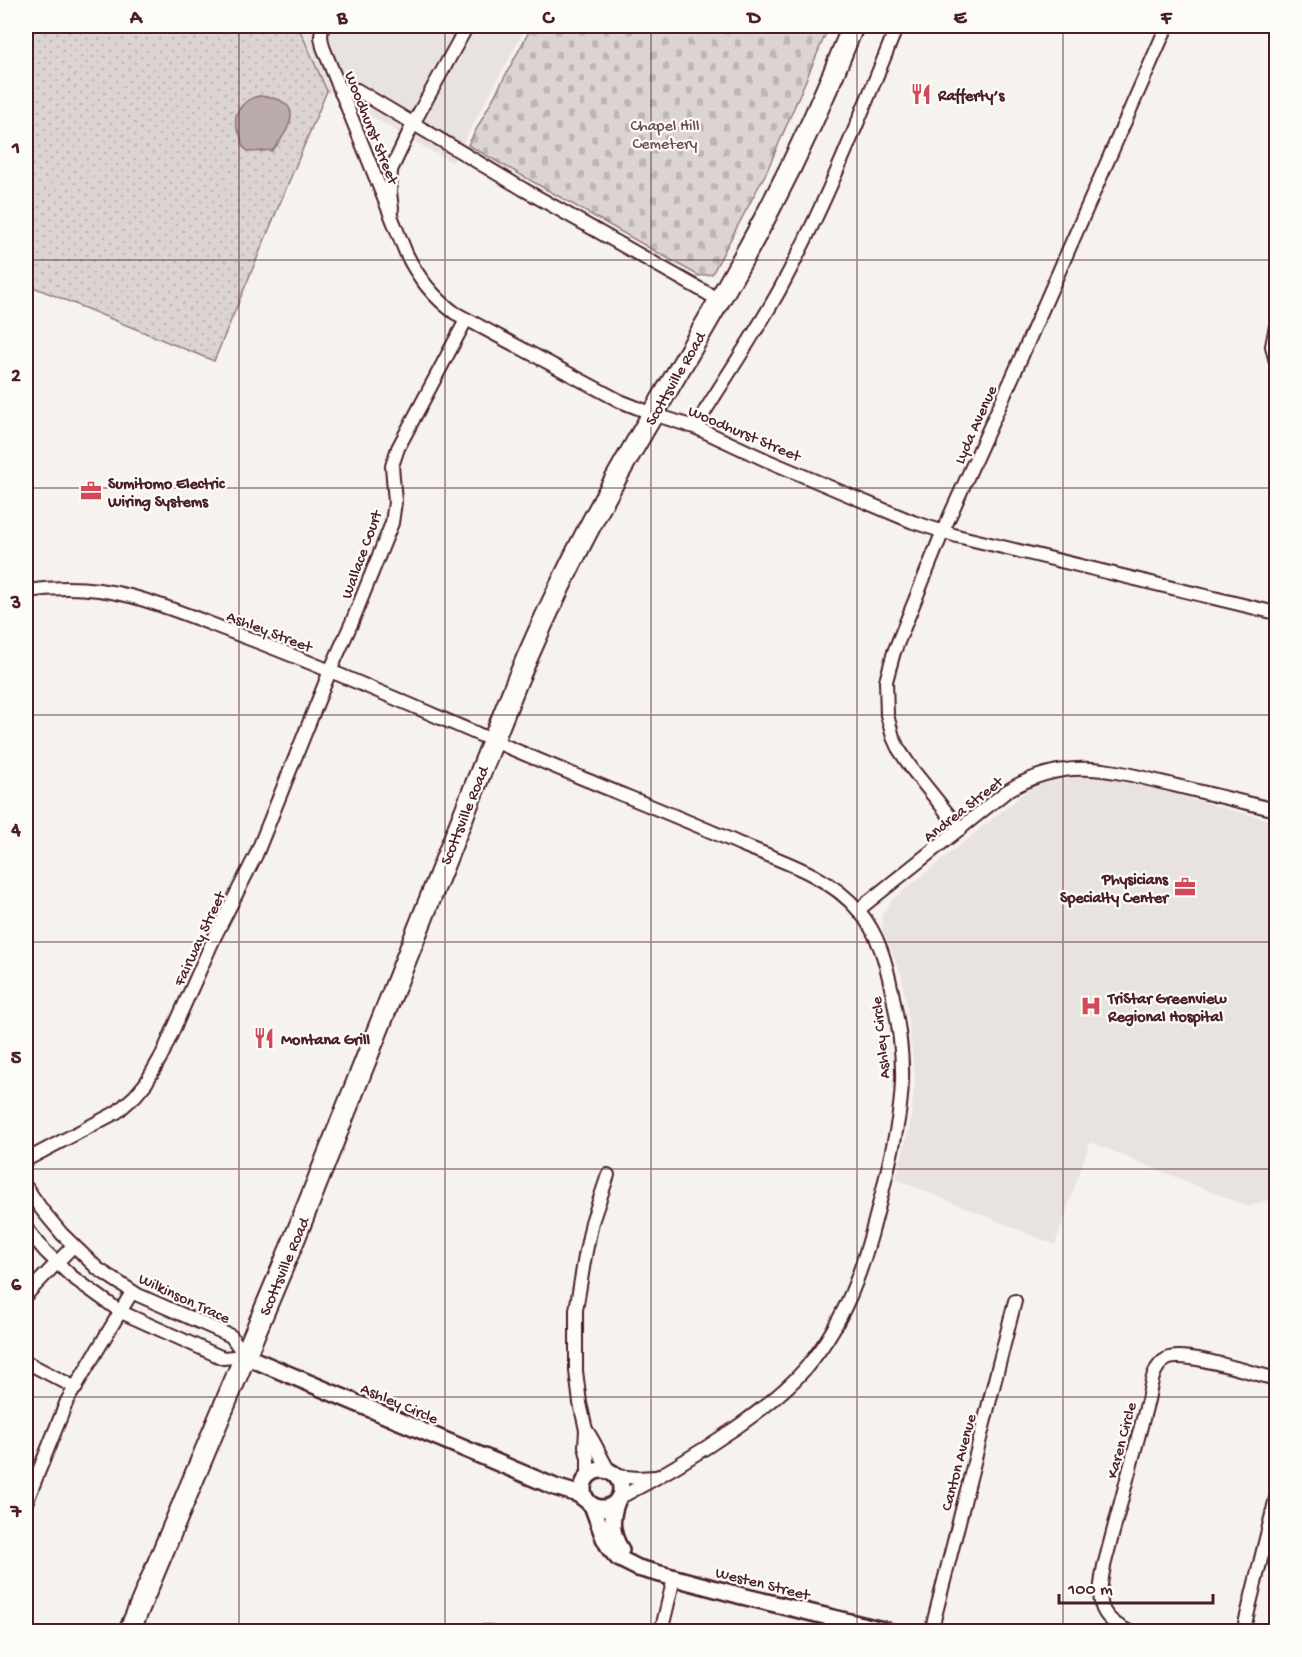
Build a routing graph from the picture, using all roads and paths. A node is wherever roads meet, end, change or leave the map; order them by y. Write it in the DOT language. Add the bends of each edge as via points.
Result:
graph roads {
  1 [pos="322,26"];
  2 [pos="467,26"];
  3 [pos="853,26"];
  4 [pos="897,26"];
  5 [pos="1167,26"];
  6 [pos="341,93"];
  7 [pos="413,124"];
  8 [pos="394,225"];
  9 [pos="719,300"];
  10 [pos="466,320"];
  11 [pos="1276,326"];
  12 [pos="1276,362"];
  13 [pos="653,414"];
  14 [pos="697,428"];
  15 [pos="943,531"];
  16 [pos="26,591"];
  17 [pos="1276,613"];
  18 [pos="330,671"];
  19 [pos="493,740"];
  20 [pos="1276,810"];
  21 [pos="960,829"];
  22 [pos="858,910"];
  23 [pos="26,1160"];
  24 [pos="608,1175"];
  25 [pos="26,1186"];
  26 [pos="26,1228"];
  27 [pos="73,1246"];
  28 [pos="57,1264"];
  29 [pos="132,1292"];
  30 [pos="26,1295"];
  31 [pos="1015,1301"];
  32 [pos="121,1312"];
  33 [pos="245,1356"];
  34 [pos="26,1362"];
  35 [pos="1276,1379"];
  36 [pos="75,1388"];
  37 [pos="586,1430"];
  38 [pos="613,1474"];
  39 [pos="588,1477"];
  40 [pos="656,1477"];
  41 [pos="540,1480"];
  42 [pos="1276,1498"];
  43 [pos="618,1500"];
  44 [pos="26,1503"];
  45 [pos="589,1503"];
  46 [pos="628,1563"];
  47 [pos="674,1578"];
  48 [pos="129,1632"];
  49 [pos="481,1632"];
  50 [pos="490,1632"];
  51 [pos="661,1632"];
  52 [pos="891,1632"];
  53 [pos="931,1632"];
  54 [pos="1130,1632"];
  55 [pos="1243,1632"];
  1 -- 6 [label="street, Woodhurst Street" via="321,42"];
  2 -- 7 [label="street"];
  3 -- 9 [label="main road, Scottsville Road" via="786,177"];
  4 -- 14 [label="street" via="854,133 786,276"];
  5 -- 15 [label="street, Lyda Avenue"];
  6 -- 7 [label="street" via="357,90"];
  6 -- 8 [label="street, Woodhurst Street"];
  7 -- 8 [label="street" via="391,170"];
  7 -- 9 [label="street"];
  8 -- 10 [label="street, Woodhurst Street" via="412,266 427,287"];
  9 -- 13 [label="main road, Scottsville Road"];
  10 -- 13 [label="street, Woodhurst Street" via="620,401"];
  10 -- 18 [label="street, Wallace Court" via="393,462 392,523"];
  11 -- 12 [label="street" via="1272,346"];
  13 -- 14 [label="street, Woodhurst Street"];
  13 -- 19 [label="main road, Scottsville Road" via="558,587"];
  14 -- 15 [label="street, Woodhurst Street" via="913,522"];
  15 -- 17 [label="street, Woodhurst Street"];
  15 -- 21 [label="street, Lyda Avenue" via="894,652 886,681 886,705 901,754"];
  16 -- 18 [label="street, Ashley Street" via="81,588 127,595"];
  18 -- 19 [label="street, Ashley Street"];
  18 -- 23 [label="street, Fairway Street" via="256,855 154,1069 135,1096 117,1112"];
  19 -- 22 [label="street, Ashley Circle" via="807,872 834,888"];
  19 -- 33 [label="main road, Scottsville Road" via="334,1143"];
  20 -- 21 [label="street, Andrea Street" via="1114,771 1071,768 1019,784"];
  21 -- 22 [label="street, Andrea Street"];
  22 -- 40 [label="street, Ashley Circle" via="883,954 899,1031 902,1082 889,1164 852,1295 818,1354 786,1389 699,1453"];
  24 -- 37 [label="street" via="590,1233 576,1310 576,1371"];
  25 -- 27 [label="street, Wilkinson Trace"];
  26 -- 28 [label="street"];
  27 -- 28 [label="street"];
  27 -- 29 [label="street, Wilkinson Trace"];
  28 -- 30 [label="street"];
  28 -- 32 [label="street"];
  29 -- 32 [label="street"];
  29 -- 33 [label="street, Wilkinson Trace" via="231,1336"];
  31 -- 53 [label="street, Canton Avenue"];
  32 -- 33 [label="street" via="223,1358"];
  32 -- 36 [label="street"];
  33 -- 41 [label="street, Ashley Circle"];
  33 -- 48 [label="main road, Scottsville Road"];
  34 -- 36 [label="street"];
  35 -- 54 [label="street, Karen Circle" via="1188,1357 1167,1359 1158,1367 1102,1577 1103,1612"];
  36 -- 44 [label="street"];
  37 -- 38 [label="street"];
  37 -- 39 [label="street"];
  38 -- 39 [label="street" via="599,1470"];
  38 -- 40 [label="street, Ashley Circle"];
  38 -- 43 [label="street" via="621,1486"];
  39 -- 41 [label="street, Ashley Circle"];
  39 -- 45 [label="street" via="583,1491"];
  40 -- 43 [label="street, Ashley Circle"];
  41 -- 45 [label="street, Ashley Circle" via="578,1494"];
  42 -- 55 [label="street"];
  43 -- 45 [label="street" via="602,1508"];
  43 -- 46 [label="street" via="611,1522"];
  45 -- 46 [label="street, Westen Street" via="610,1549"];
  46 -- 47 [label="street, Westen Street"];
  47 -- 51 [label="street"];
  47 -- 52 [label="street, Westen Street"];
  49 -- 50 [label="street"];
}
